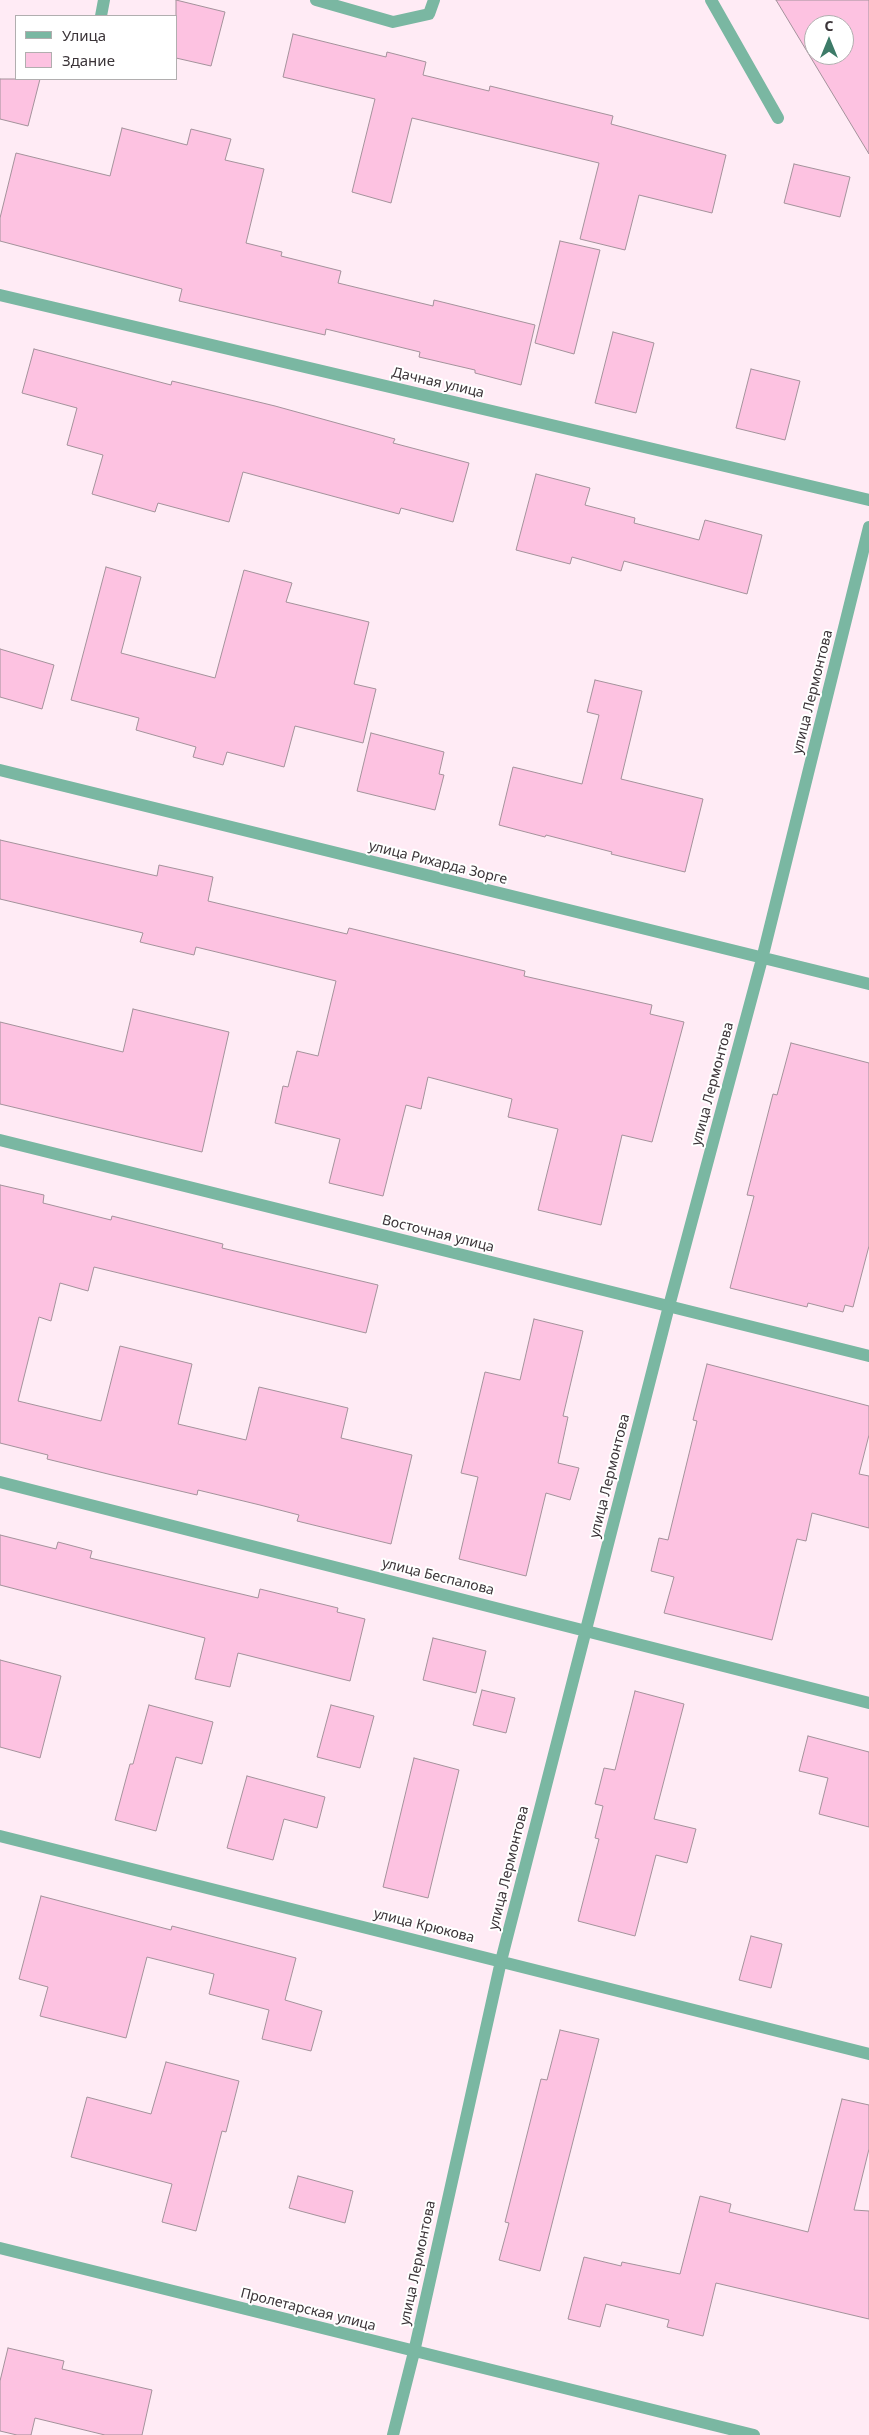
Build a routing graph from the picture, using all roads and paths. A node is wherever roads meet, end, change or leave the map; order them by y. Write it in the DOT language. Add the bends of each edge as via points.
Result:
graph roads {
  1 [pos="104,0"];
  2 [pos="316,0"];
  3 [pos="434,0"];
  4 [pos="711,0"];
  5 [pos="101,15"];
  6 [pos="778,118"];
  7 [pos="0,295"];
  8 [pos="869,500"];
  9 [pos="869,527"];
  10 [pos="0,770"];
  11 [pos="762,958"];
  12 [pos="869,984"];
  13 [pos="0,1140"];
  14 [pos="668,1306"];
  15 [pos="869,1356"];
  16 [pos="0,1482"];
  17 [pos="586,1630"];
  18 [pos="869,1703"];
  19 [pos="0,1836"];
  20 [pos="501,1961"];
  21 [pos="869,2054"];
  22 [pos="0,2248"];
  23 [pos="414,2352"];
  24 [pos="393,2435"];
  25 [pos="754,2435"];
  1 -- 5 [label="street"];
  2 -- 3 [label="street" via="393,22 429,14"];
  4 -- 6 [label="street"];
  7 -- 8 [label="street, Дачная улица"];
  9 -- 11 [label="street, улица Лермонтова"];
  10 -- 11 [label="street, улица Рихарда Зорге"];
  11 -- 12 [label="street, улица Рихарда Зорге"];
  11 -- 14 [label="street, улица Лермонтова"];
  13 -- 14 [label="street, Восточная улица"];
  14 -- 15 [label="street, Восточная улица"];
  14 -- 17 [label="street, улица Лермонтова"];
  16 -- 17 [label="street, улица Беспалова"];
  17 -- 18 [label="street, улица Беспалова"];
  17 -- 20 [label="street, улица Лермонтова"];
  19 -- 20 [label="street, улица Крюкова"];
  20 -- 21 [label="street, улица Крюкова"];
  20 -- 23 [label="street, улица Лермонтова"];
  22 -- 23 [label="street, Пролетарская улица"];
  23 -- 24 [label="street, улица Лермонтова"];
  23 -- 25 [label="street, Пролетарская улица"];
}
